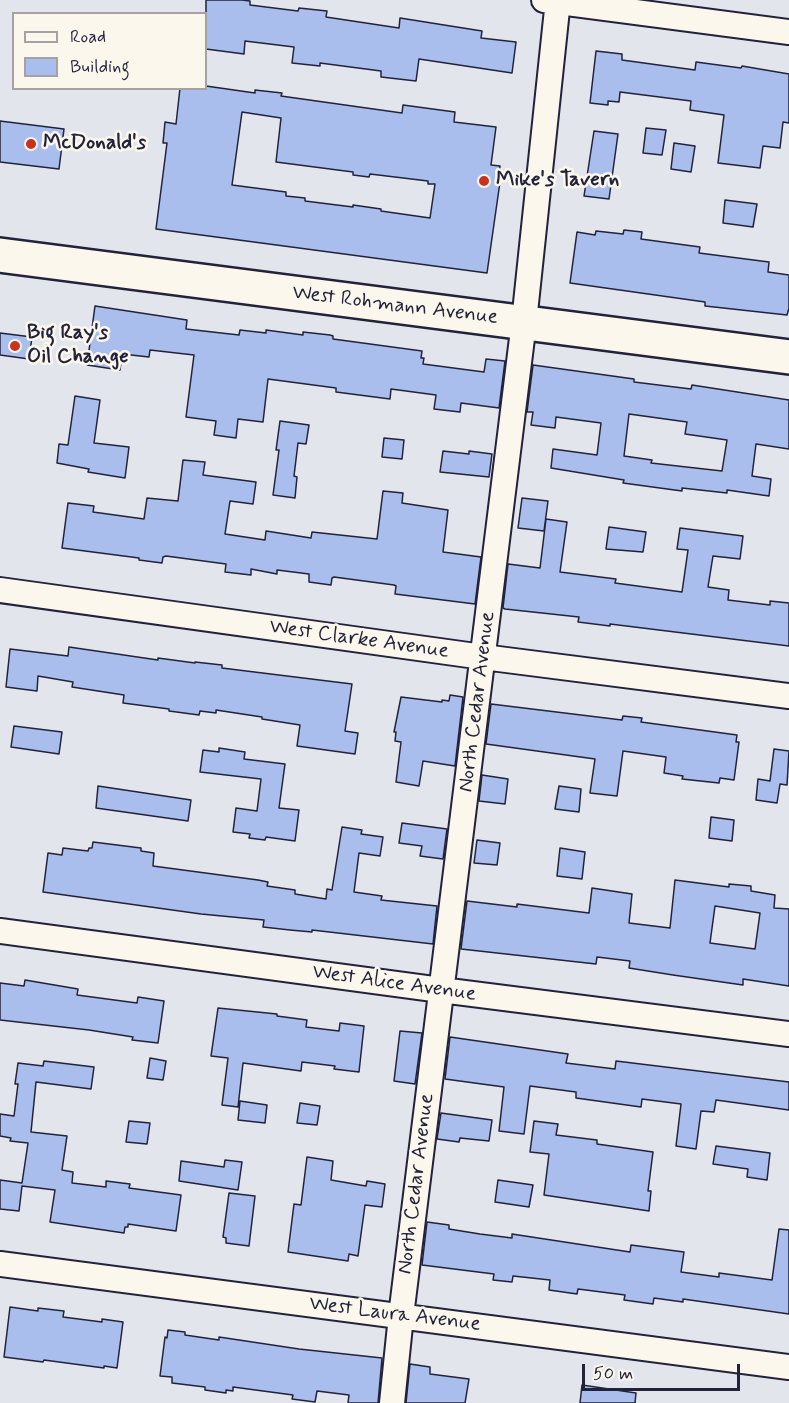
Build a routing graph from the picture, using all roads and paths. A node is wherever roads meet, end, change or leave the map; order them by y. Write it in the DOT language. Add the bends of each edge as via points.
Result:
graph roads {
  1 [pos="553,1"];
  2 [pos="789,32"];
  3 [pos="0,255"];
  4 [pos="524,322"];
  5 [pos="789,357"];
  6 [pos="0,590"];
  7 [pos="483,657"];
  8 [pos="789,696"];
  9 [pos="0,931"];
  10 [pos="441,990"];
  11 [pos="789,1034"];
  12 [pos="0,1264"];
  13 [pos="401,1316"];
  14 [pos="789,1367"];
  15 [pos="392,1403"];
  1 -- 2 [label="street"];
  1 -- 4 [label="street, North Cedar Avenue"];
  3 -- 4 [label="street, West Rohmann Avenue"];
  4 -- 5 [label="street, West Rohmann Avenue"];
  4 -- 7 [label="street, North Cedar Avenue"];
  6 -- 7 [label="street, West Clarke Avenue"];
  7 -- 8 [label="street, West Clarke Avenue"];
  7 -- 10 [label="street, North Cedar Avenue"];
  9 -- 10 [label="street, West Alice Avenue"];
  10 -- 11 [label="street, West Alice Avenue"];
  10 -- 13 [label="street, North Cedar Avenue"];
  12 -- 13 [label="street, West Laura Avenue"];
  13 -- 14 [label="street, West Laura Avenue"];
  13 -- 15 [label="street, North Cedar Avenue"];
}
